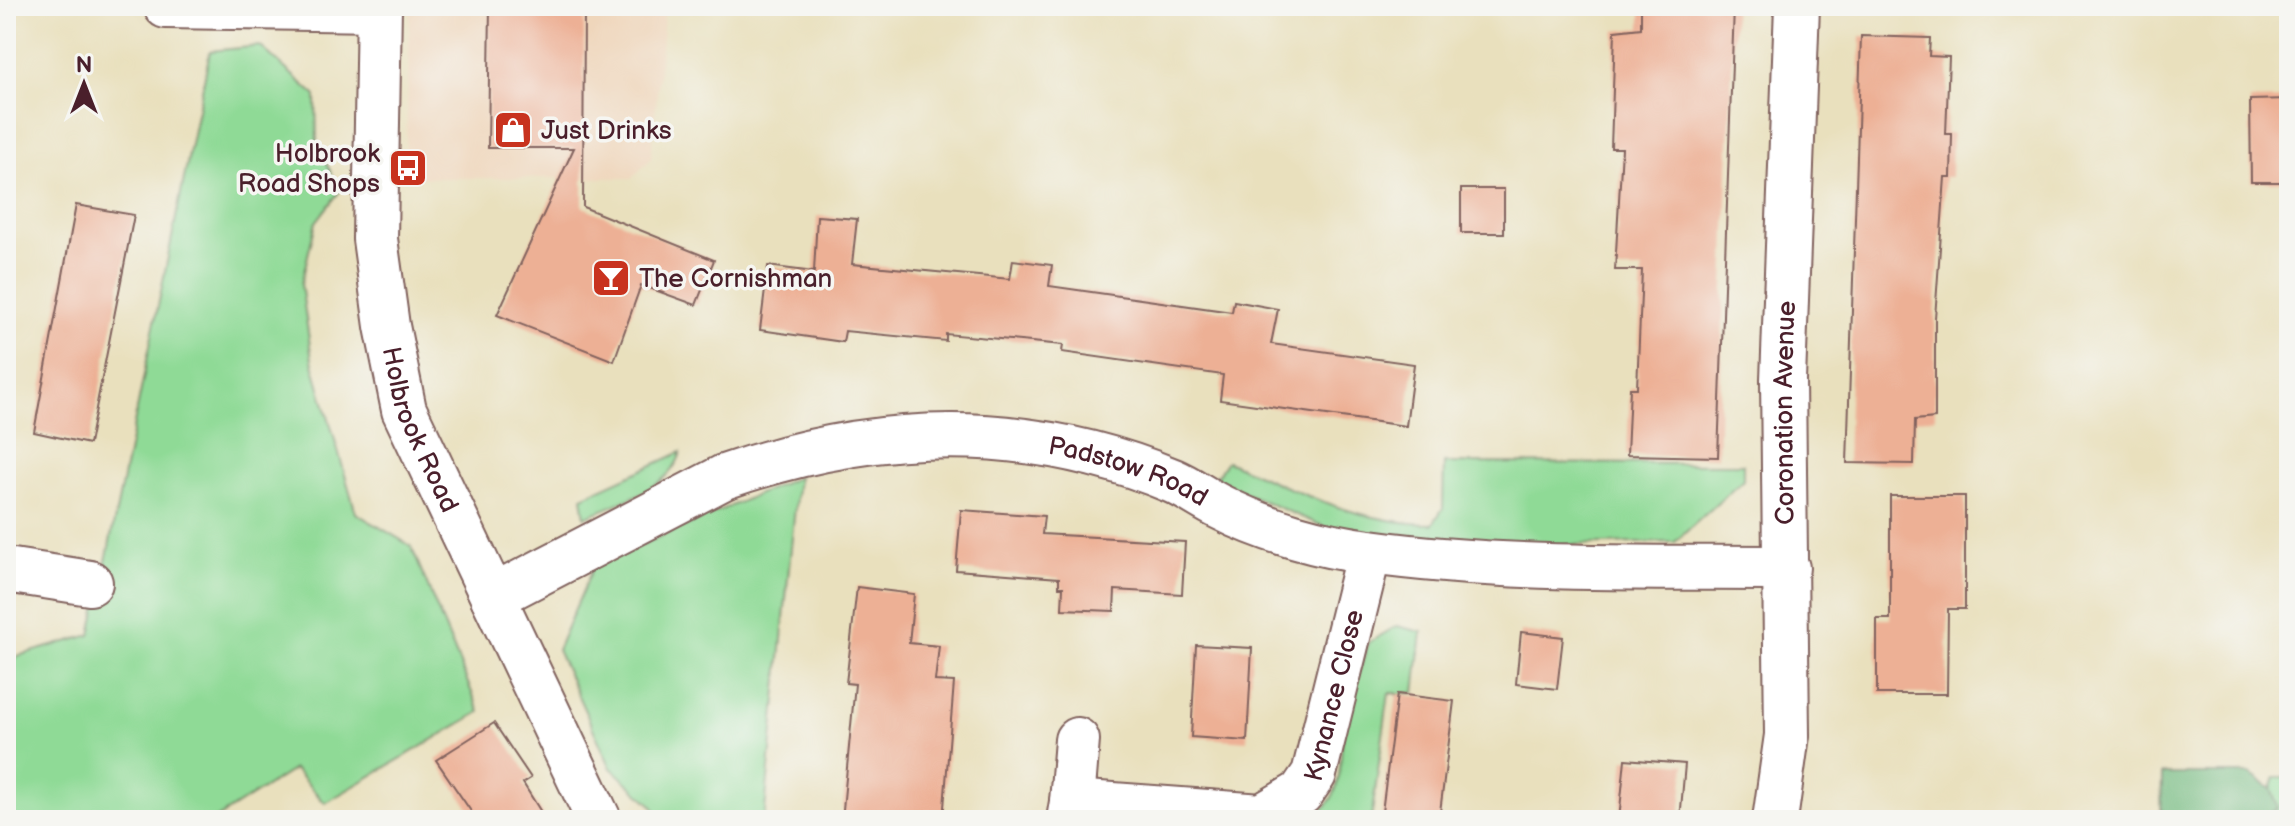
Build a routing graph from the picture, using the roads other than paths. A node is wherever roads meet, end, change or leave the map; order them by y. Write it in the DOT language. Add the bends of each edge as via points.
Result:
graph roads {
  1 [pos="166,6"];
  2 [pos="1797,6"];
  3 [pos="379,7"];
  4 [pos="1369,552"];
  5 [pos="1787,568"];
  6 [pos="7,576"];
  7 [pos="90,583"];
  8 [pos="493,597"];
  9 [pos="1077,740"];
  10 [pos="1070,811"];
  11 [pos="599,820"];
  12 [pos="1775,820"];
  1 -- 3 [label="street"];
  2 -- 5 [label="street, Coronation Avenue" via="1783,380"];
  3 -- 8 [label="street, Holbrook Road" via="375,239 387,326 404,410"];
  4 -- 5 [label="street, Padstow Road" via="1570,566"];
  4 -- 8 [label="street, Padstow Road" via="1277,530 1222,509 1173,481 1049,442 974,435 869,439 724,477"];
  4 -- 10 [label="street, Kynance Close" via="1314,774 1301,793 1262,816"];
  5 -- 12 [label="street, Coronation Avenue" via="1787,735"];
  6 -- 7 [label="street"];
  8 -- 11 [label="street, Holbrook Road"];
  9 -- 10 [label="street, Kynance Close"];
}
